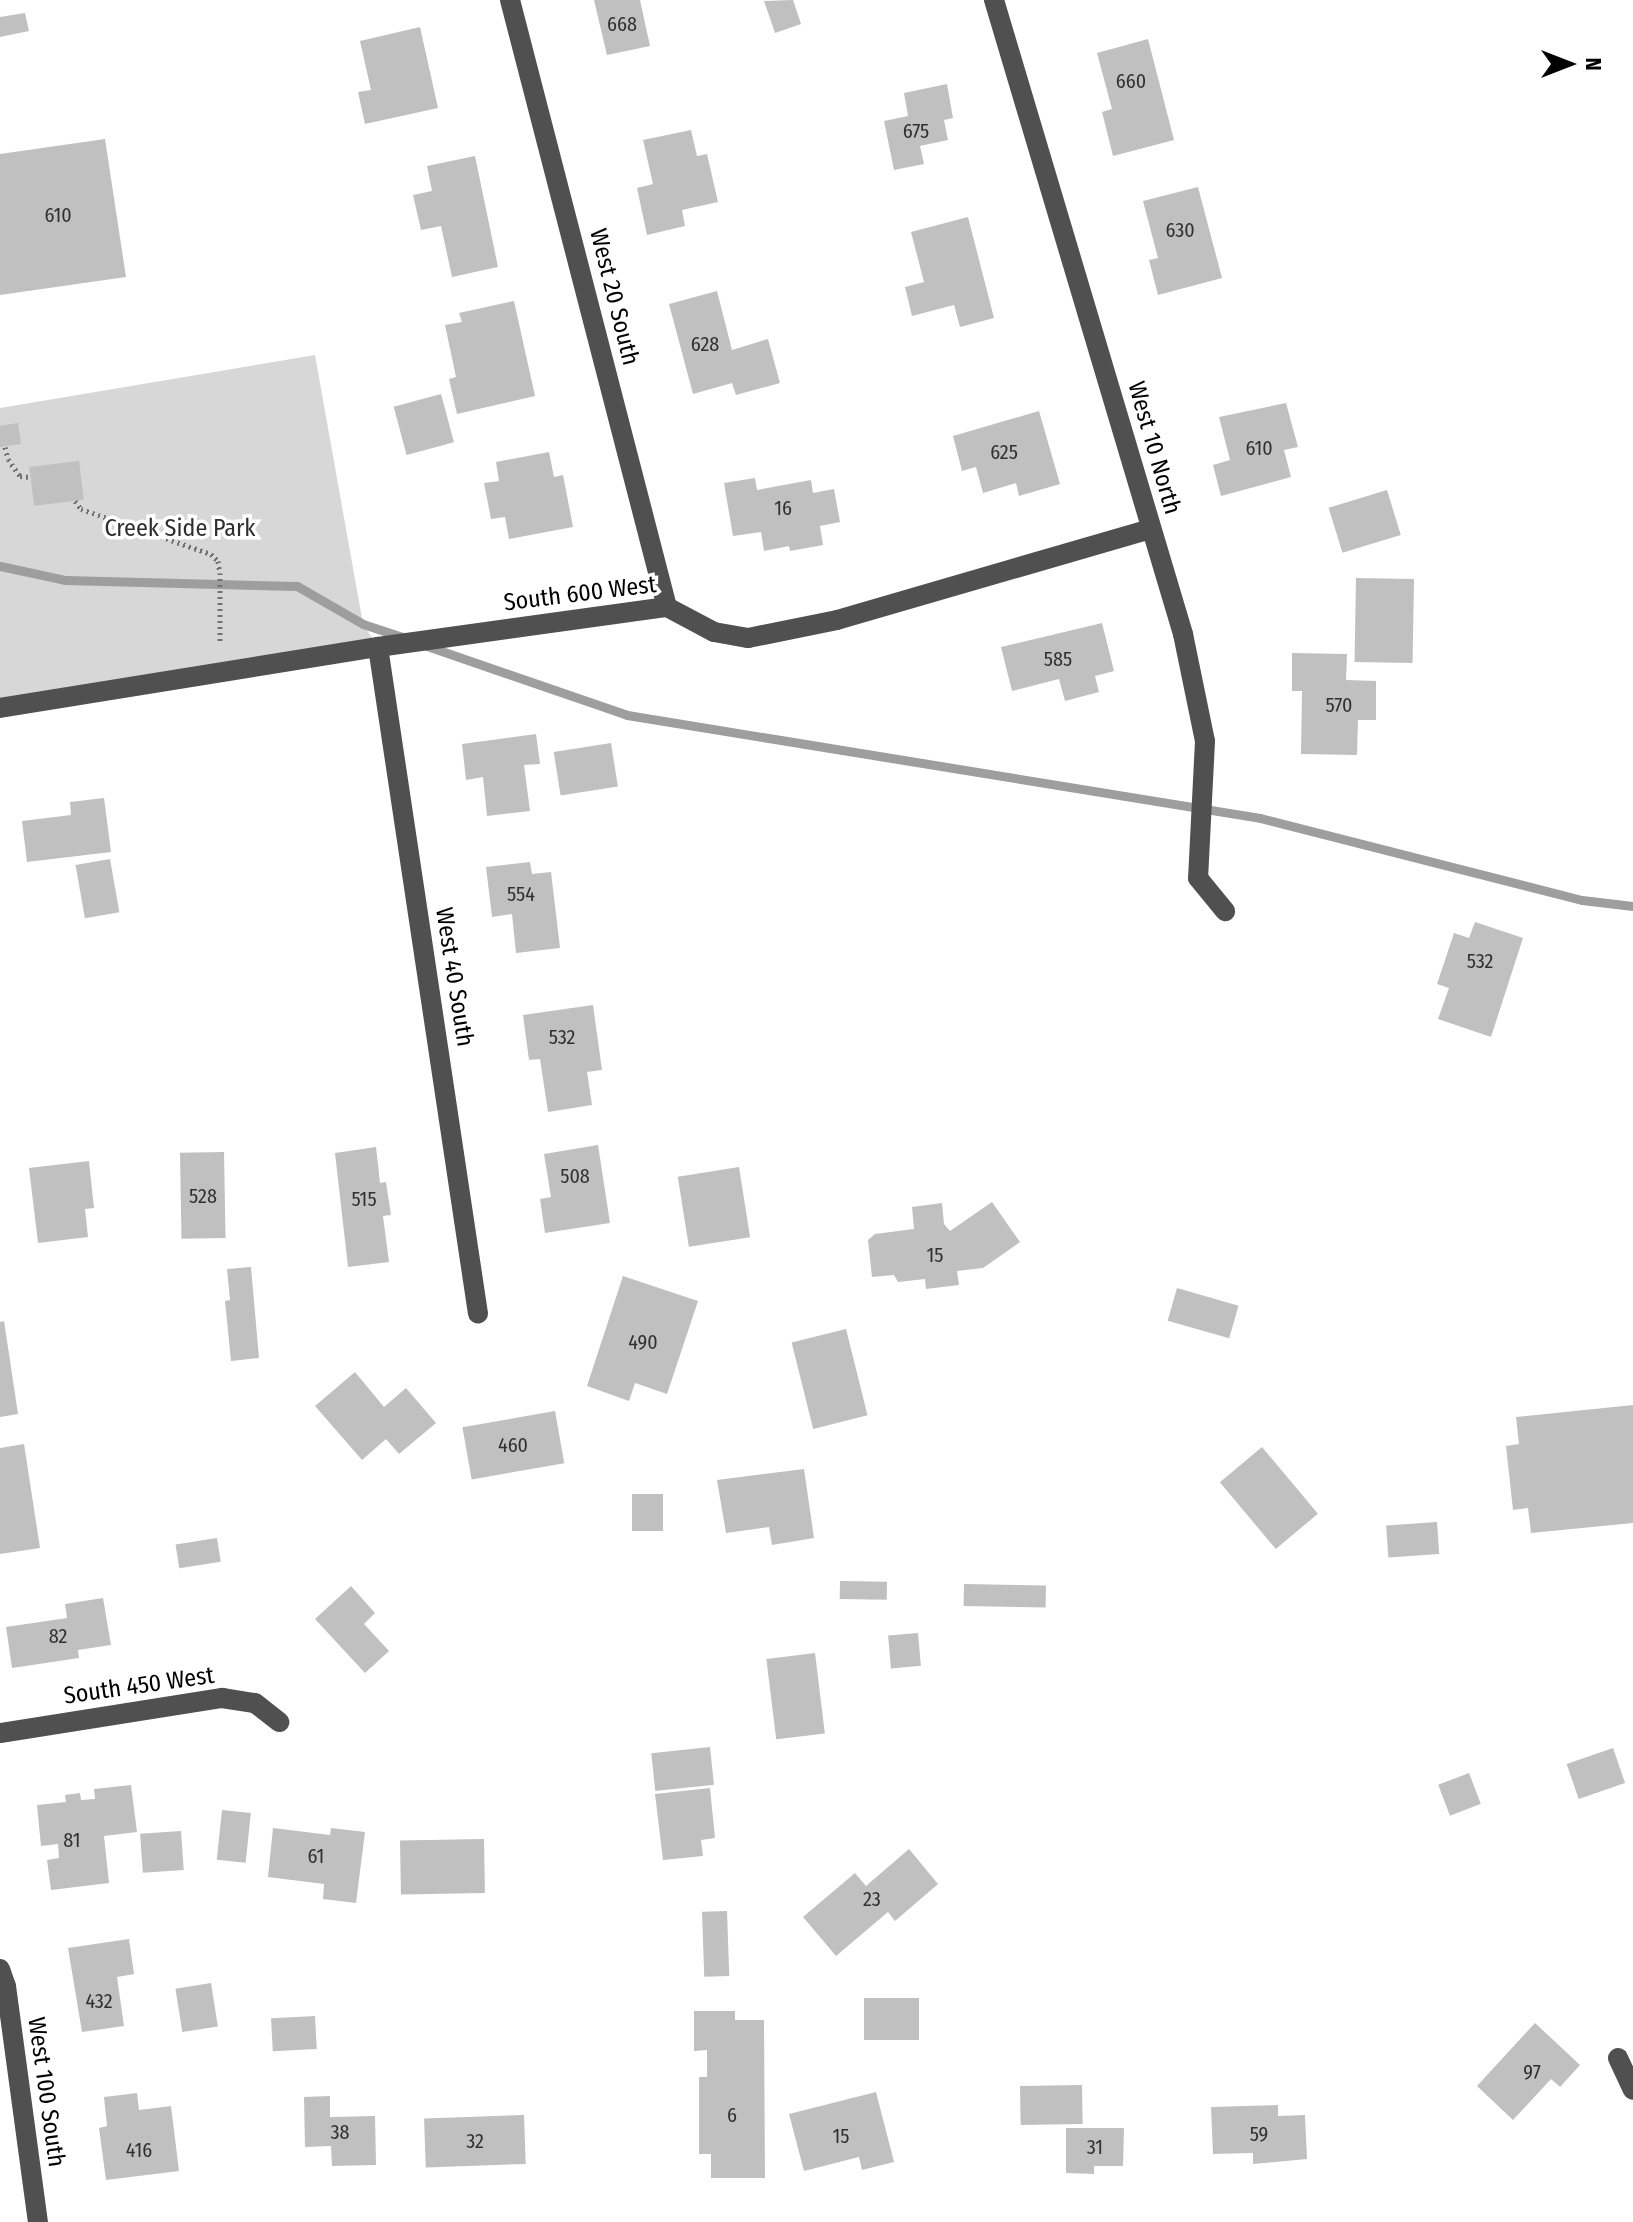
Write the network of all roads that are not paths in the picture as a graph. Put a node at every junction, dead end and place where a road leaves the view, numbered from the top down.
1 (510, 0) edge
2 (994, 0) edge
3 (1150, 529) junction
4 (667, 607) junction
5 (378, 647) junction
6 (0, 708) edge
7 (1225, 911) dead end
8 (478, 1314) dead end
9 (279, 1722) dead end
10 (0, 1733) edge
11 (0, 1969) edge
12 (1618, 2058) dead end
13 (1633, 2090) edge
14 (38, 2222) edge

1 - 4 street, West 20 South
2 - 3 street, West 10 North
3 - 4 street, South 600 West
3 - 7 street, West 10 North
4 - 5 street, South 600 West
5 - 6 street, South 600 West
5 - 8 street, West 40 South
9 - 10 street, South 450 West
11 - 14 street, West 100 South
12 - 13 street

